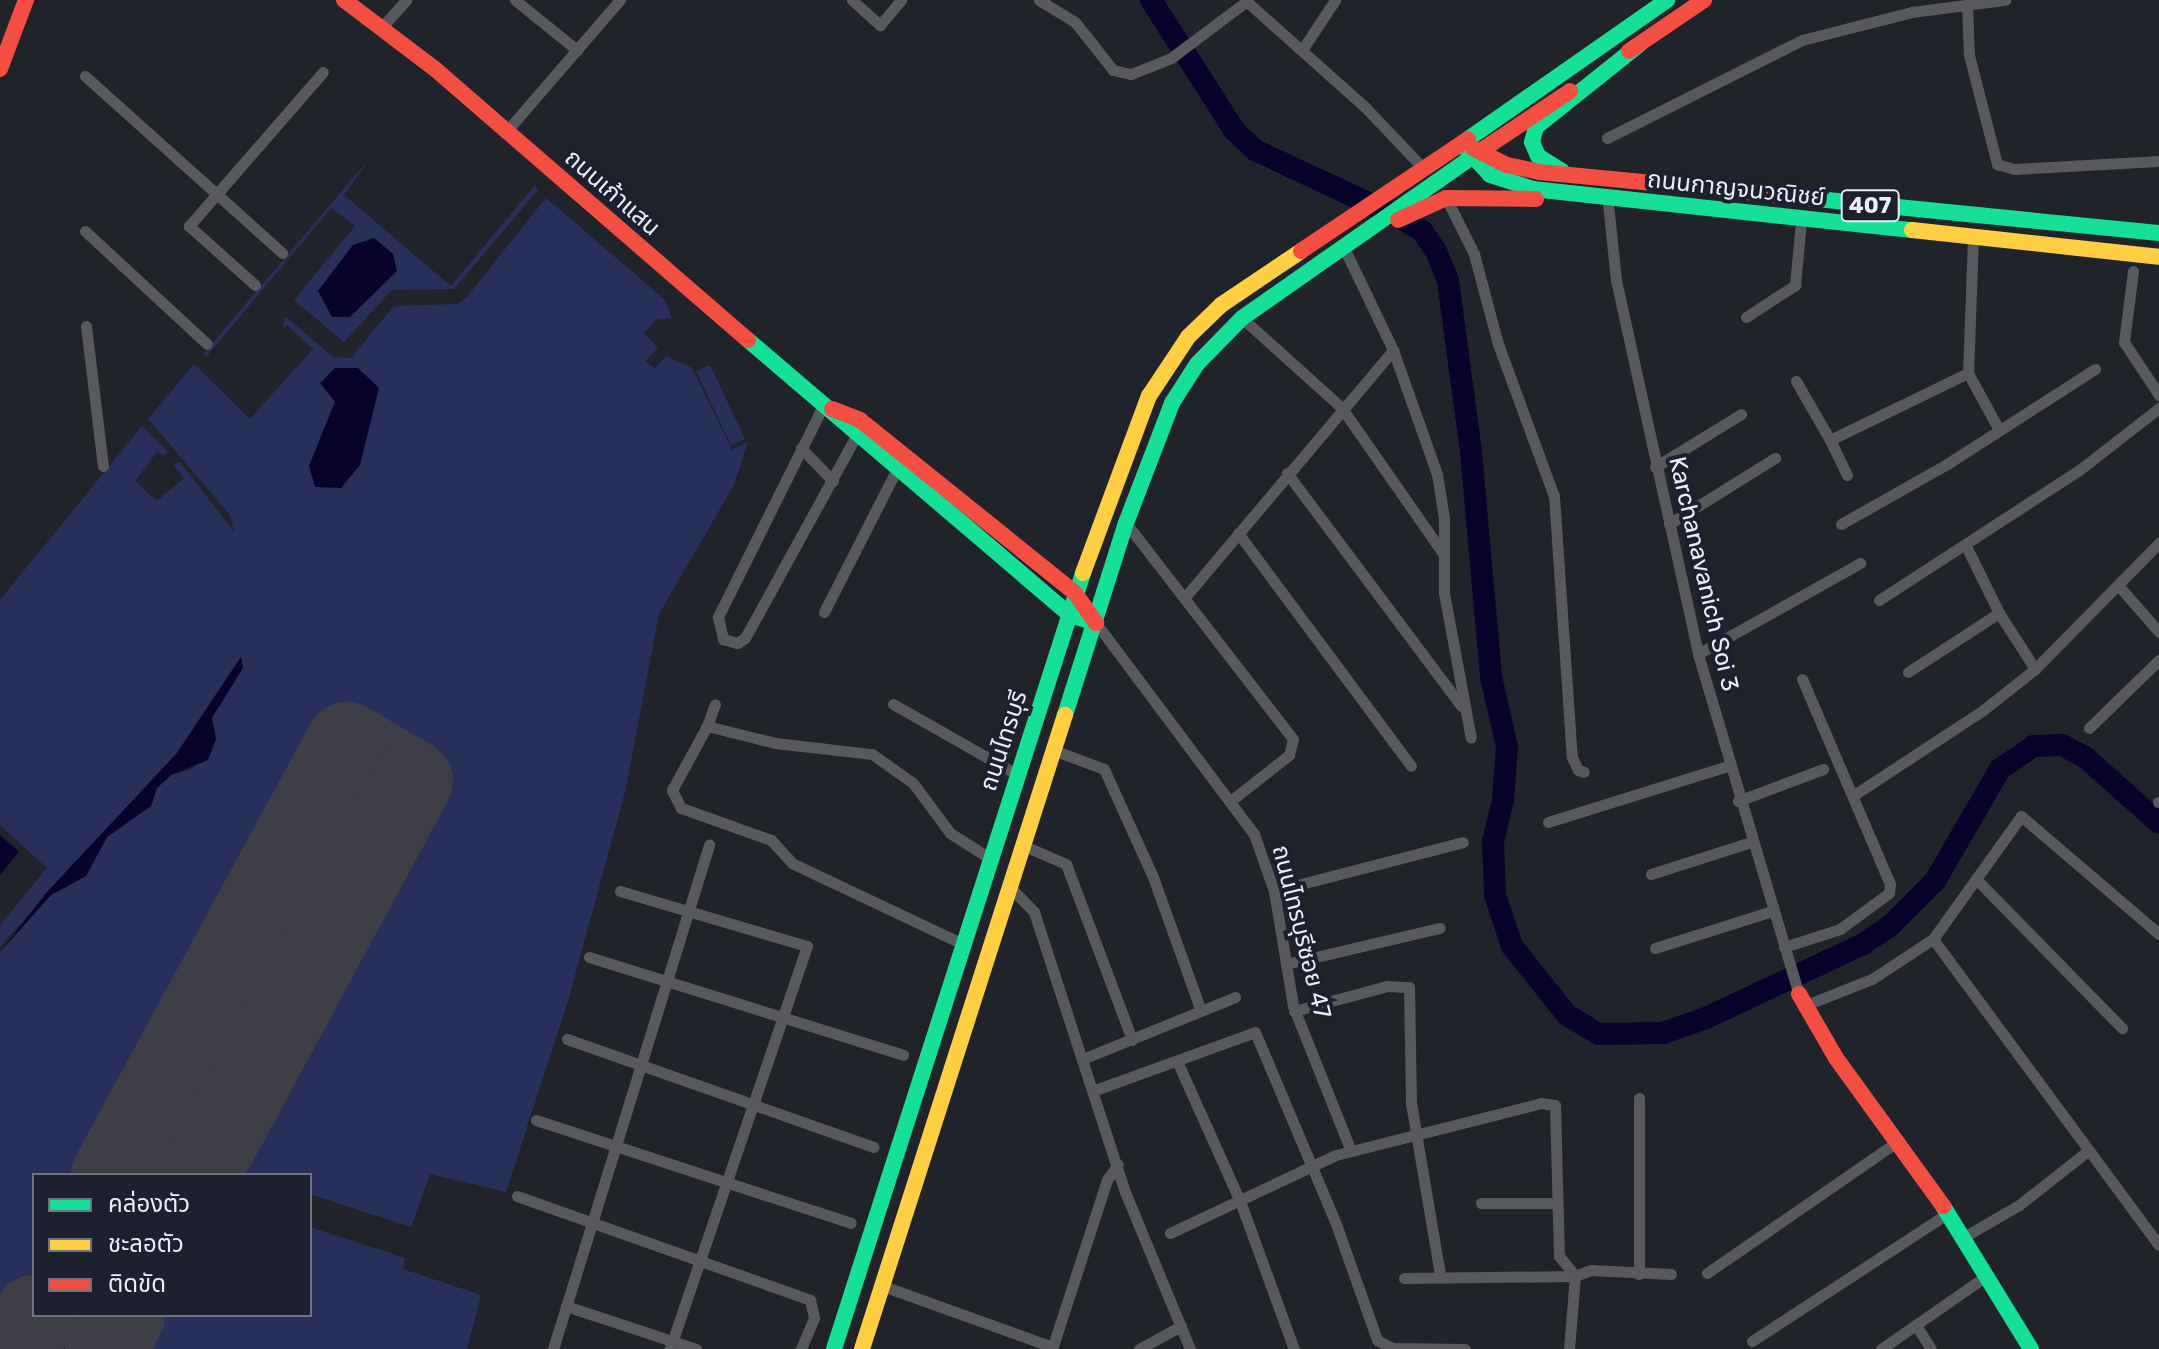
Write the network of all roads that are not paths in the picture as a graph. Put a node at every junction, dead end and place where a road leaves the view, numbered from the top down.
1 (24, 0) edge
2 (344, 0) edge
3 (354, 0) edge
4 (406, 0) edge
5 (515, 0) edge
6 (620, 0) edge
7 (852, 0) edge
8 (901, 0) edge
9 (1039, 0) edge
10 (1335, 0) edge
11 (1667, 0) edge
12 (1704, 0) edge
13 (2005, 0) edge
14 (1246, 1) edge
15 (1648, 5) edge
16 (1967, 5) junction
17 (374, 23) junction
18 (1640, 44) junction
19 (577, 50) junction
20 (1302, 50) junction
21 (0, 68) edge
22 (323, 72) dead end
23 (85, 76) dead end
24 (505, 133) junction
25 (1607, 138) dead end
26 (1471, 149) junction
27 (2159, 161) edge
28 (1418, 172) junction
29 (1581, 176) junction
30 (216, 192) junction
31 (1446, 198) junction
32 (1418, 202) junction
33 (1608, 204) junction
34 (1658, 205) junction
35 (1801, 221) junction
36 (85, 231) dead end
37 (2159, 233) edge
38 (1973, 238) junction
39 (1346, 246) junction
40 (282, 253) dead end
41 (2159, 257) edge
42 (2133, 271) dead end
43 (255, 285) dead end
44 (1746, 317) dead end
45 (1242, 318) junction
46 (86, 326) dead end
47 (207, 344) dead end
48 (1393, 350) junction
49 (2095, 369) dead end
50 (1968, 373) junction
51 (1796, 381) dead end
52 (2159, 395) edge
53 (823, 406) junction
54 (1341, 407) junction
55 (2159, 408) edge
56 (1741, 414) dead end
57 (1998, 428) junction
58 (856, 436) junction
59 (1830, 440) junction
60 (801, 448) junction
61 (1775, 458) dead end
62 (103, 466) dead end
63 (1655, 467) junction
64 (897, 469) junction
65 (1287, 473) junction
66 (1847, 475) dead end
67 (833, 481) junction
68 (1126, 523) junction
69 (1669, 524) junction
70 (1841, 524) dead end
71 (1238, 533) junction
72 (2159, 543) edge
73 (1966, 546) junction
74 (1444, 554) junction
75 (1860, 563) dead end
76 (2118, 585) junction
77 (1075, 593) junction
78 (1186, 596) junction
79 (1879, 600) dead end
80 (824, 612) dead end
81 (1999, 613) junction
82 (1070, 615) junction
83 (1096, 623) junction
84 (2159, 632) edge
85 (1698, 654) junction
86 (2159, 660) edge
87 (2035, 669) junction
88 (1908, 672) dead end
89 (1802, 679) dead end
90 (715, 704) dead end
91 (893, 704) dead end
92 (1464, 709) junction
93 (707, 726) junction
94 (2089, 728) dead end
95 (1471, 738) dead end
96 (1053, 750) junction
97 (1411, 766) dead end
98 (1728, 766) junction
99 (1823, 769) dead end
100 (1584, 772) dead end
101 (1018, 775) junction
102 (1854, 795) junction
103 (1233, 799) junction
104 (1738, 801) junction
105 (1548, 822) dead end
106 (1463, 842) dead end
107 (1751, 842) junction
108 (709, 845) dead end
109 (1022, 845) junction
110 (991, 859) junction
111 (1651, 874) dead end
112 (1978, 881) junction
113 (1010, 887) junction
114 (620, 891) dead end
115 (1274, 891) junction
116 (691, 910) junction
117 (1772, 911) junction
118 (1440, 928) dead end
119 (2159, 934) edge
120 (1933, 939) junction
121 (963, 944) junction
122 (1784, 947) junction
123 (1655, 948) dead end
124 (589, 957) dead end
125 (1286, 964) junction
126 (668, 983) junction
127 (1235, 997) dead end
128 (1802, 1000) junction
129 (1201, 1011) junction
130 (1294, 1011) junction
131 (782, 1019) junction
132 (2122, 1028) dead end
133 (567, 1039) dead end
134 (1132, 1040) junction
135 (903, 1055) dead end
136 (1085, 1058) junction
137 (1177, 1061) junction
138 (643, 1066) junction
139 (1095, 1090) junction
140 (1639, 1098) dead end
141 (751, 1106) junction
142 (536, 1120) dead end
143 (1415, 1134) junction
144 (1897, 1142) junction
145 (619, 1145) junction
146 (874, 1147) dead end
147 (2089, 1150) junction
148 (1351, 1151) junction
149 (1118, 1164) junction
150 (1312, 1165) junction
151 (726, 1182) junction
152 (517, 1196) dead end
153 (1240, 1201) junction
154 (1481, 1203) dead end
155 (1557, 1203) junction
156 (1948, 1213) junction
157 (851, 1223) dead end
158 (593, 1224) junction
159 (1170, 1233) dead end
160 (1962, 1238) junction
161 (2157, 1238) edge
162 (697, 1262) junction
163 (1707, 1273) dead end
164 (1639, 1274) junction
165 (1671, 1274) dead end
166 (1440, 1275) junction
167 (1575, 1276) junction
168 (1986, 1276) junction
169 (1404, 1278) dead end
170 (883, 1286) junction
171 (566, 1306) junction
172 (1916, 1325) junction
173 (1181, 1326) junction
174 (1752, 1341) dead end
175 (671, 1346) edge
176 (1052, 1348) edge
177 (553, 1349) edge
178 (696, 1349) edge
179 (801, 1349) edge
180 (834, 1349) edge
181 (862, 1349) edge
182 (1139, 1349) edge
183 (1190, 1349) edge
184 (1294, 1349) edge
185 (1465, 1349) edge
186 (1569, 1349) edge
187 (1881, 1349) edge
188 (1931, 1349) edge
189 (2031, 1349) edge

1 - 21 main road
2 - 17 main road, ถนนเก้าแสน
3 - 17 main road, ถนนเก้าแสน
4 - 17 street
5 - 19 street
6 - 19 street
7 - 8 street
9 - 14 street
10 - 20 street
11 - 15 main road
12 - 18 main road
13 - 16 street
14 - 20 street
15 - 26 main road
16 - 25 street
16 - 27 street
17 - 24 main road, ถนนเก้าแสน
18 - 26 main road
18 - 29 main road
19 - 24 street
20 - 28 street
22 - 30 street
23 - 30 street
24 - 53 main road, ถนนเก้าแสน
26 - 28 main road, ถนนไทรบุรี
26 - 29 main road, ถนนกาญจนวณิชย์ / 407
26 - 32 main road
26 - 34 main road, ถนนกาญจนวณิชย์ / 407
28 - 77 main road, ถนนไทรบุรี
29 - 37 main road, ถนนกาญจนวณิชย์ / 407
30 - 40 street
30 - 43 street
31 - 32 main road
31 - 33 main road
31 - 100 street
32 - 39 main road, ถนนไทรบุรี
33 - 34 main road
33 - 63 street, Karchanavanich Soi 3
34 - 35 main road, ถนนกาญจนวณิชย์ / 407
35 - 38 main road, ถนนกาญจนวณิชย์ / 407
35 - 44 street
36 - 47 street
38 - 41 main road, ถนนกาญจนวณิชย์ / 407
38 - 50 street
39 - 45 main road, ถนนไทรบุรี
39 - 48 street
42 - 52 street
45 - 54 street
45 - 68 main road, ถนนไทรบุรี
46 - 62 street
48 - 54 street
48 - 74 street
49 - 57 street
50 - 57 street
50 - 59 street
51 - 59 street
53 - 58 main road, ถนนเก้าแสน
53 - 60 street
53 - 77 main road, ถนนเก้าแสน
54 - 65 street
54 - 74 street
55 - 73 street
56 - 63 street
57 - 70 street
58 - 64 main road, ถนนเก้าแสน
58 - 67 street
59 - 66 street
60 - 67 street
60 - 67 street
61 - 69 street
63 - 69 street, Karchanavanich Soi 3
64 - 80 street
64 - 82 main road, ถนนเก้าแสน
65 - 71 street
65 - 92 street
68 - 78 street
68 - 83 main road, ถนนไทรบุรี
69 - 85 street, Karchanavanich Soi 3
71 - 78 street
71 - 97 street
72 - 76 street
73 - 79 street
73 - 81 street
74 - 92 street
75 - 85 street
76 - 84 street
76 - 87 street
77 - 82 main road, ถนนไทรบุรี
77 - 83 main road, ถนนเก้าแสน
78 - 103 street
81 - 87 street
81 - 88 street
82 - 83 main road
82 - 101 main road, ถนนไทรบุรี
83 - 96 main road, ถนนไทรบุรี
83 - 103 street, ถนนไทรบุรีซอย 47
85 - 98 street, Karchanavanich Soi 3
86 - 94 street
87 - 102 street
89 - 102 street
90 - 93 street
91 - 101 street
92 - 95 street
93 - 110 street
93 - 121 street
96 - 109 main road, ถนนไทรบุรี
96 - 129 street
98 - 104 street, Karchanavanich Soi 3
98 - 105 street
99 - 104 street
101 - 110 main road, ถนนไทรบุรี
102 - 122 street
103 - 115 street, ถนนไทรบุรีซอย 47
104 - 107 street, Karchanavanich Soi 3
106 - 115 street
107 - 111 street
107 - 117 street, Karchanavanich Soi 3
108 - 116 street
109 - 113 main road, ถนนไทรบุรี
109 - 134 street
110 - 121 main road, ถนนไทรบุรี
112 - 119 street
112 - 120 street
112 - 132 street
113 - 136 street
113 - 170 main road, ถนนไทรบุรี
114 - 116 street
115 - 125 street, ถนนไทรบุรีซอย 47
116 - 126 street
116 - 131 street
117 - 122 street, Karchanavanich Soi 3
117 - 123 street
118 - 125 street
120 - 128 street
120 - 147 street
121 - 180 main road, ถนนไทรบุรี
122 - 128 street, Karchanavanich Soi 3
124 - 126 street
125 - 130 street, ถนนไทรบุรีซอย 47
126 - 131 street
126 - 138 street
127 - 129 street
128 - 144 main road
129 - 134 street
130 - 143 street
130 - 148 street, ถนนไทรบุรีซอย 47
131 - 135 street
131 - 141 street
133 - 138 street
134 - 136 street
136 - 139 street
137 - 139 street
137 - 150 street
137 - 153 street
138 - 141 street
138 - 145 street
139 - 149 street
140 - 164 street
141 - 146 street
141 - 151 street
142 - 145 street
143 - 148 street
143 - 155 street
143 - 166 street
144 - 156 main road
144 - 163 street
145 - 151 street
145 - 158 street
147 - 160 street
147 - 161 street
148 - 150 street
149 - 173 street
149 - 176 street
150 - 153 street
150 - 185 street
151 - 157 street
151 - 162 street
152 - 158 street
153 - 159 street
153 - 184 street
154 - 155 street
155 - 167 street
156 - 160 main road
156 - 174 street
158 - 162 street
158 - 171 street
160 - 168 main road
162 - 175 street
162 - 179 street
164 - 165 street
164 - 167 street
166 - 167 street
166 - 169 street
167 - 186 street
168 - 172 street
168 - 189 main road
170 - 176 street
170 - 181 main road, ถนนไทรบุรี
171 - 175 street
171 - 177 street
172 - 187 street
172 - 188 street
173 - 182 street
173 - 183 street
175 - 178 street

